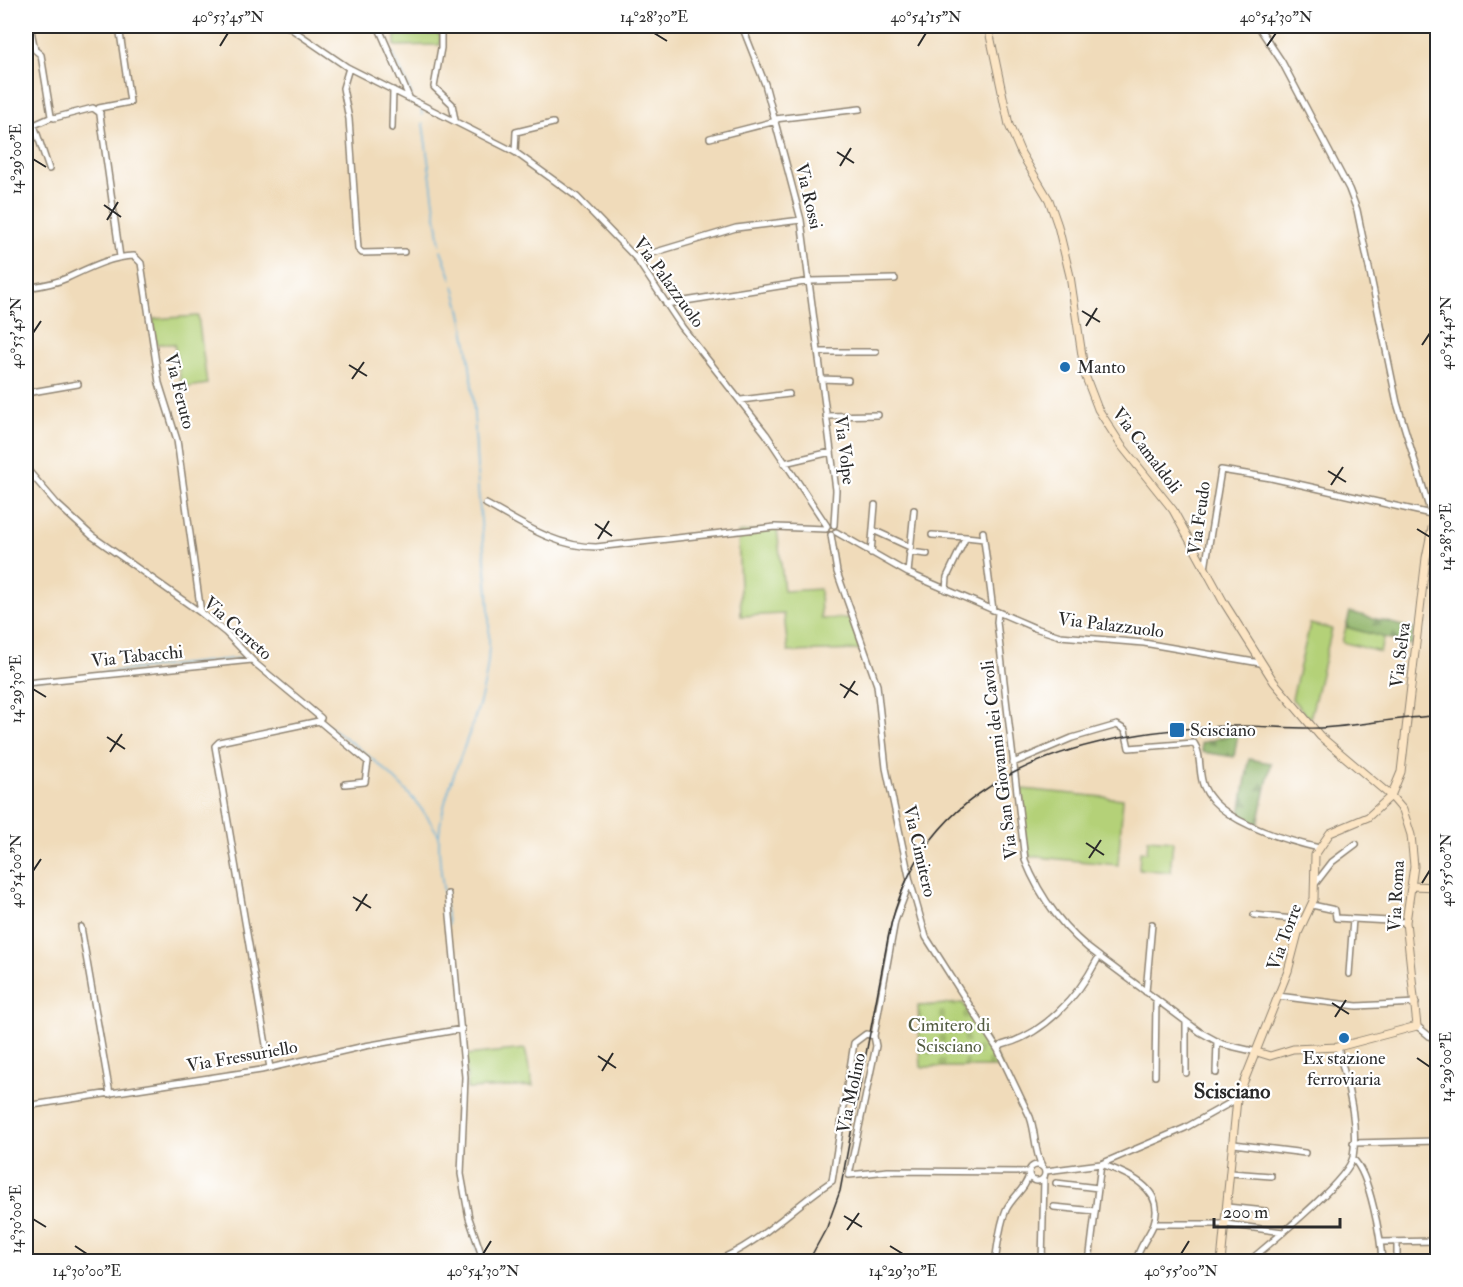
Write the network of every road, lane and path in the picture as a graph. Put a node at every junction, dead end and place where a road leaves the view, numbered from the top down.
1 (30, 26) edge
2 (119, 26) edge
3 (287, 26) edge
4 (378, 26) edge
5 (441, 26) edge
6 (841, 26) edge
7 (988, 26) edge
8 (1258, 26) edge
9 (742, 27) edge
10 (349, 68) junction
11 (393, 90) junction
12 (409, 96) junction
13 (860, 109) dead end
14 (100, 113) junction
15 (52, 117) junction
16 (455, 120) junction
17 (775, 120) junction
18 (553, 123) dead end
19 (392, 128) dead end
20 (710, 138) dead end
21 (515, 152) junction
22 (49, 169) dead end
23 (801, 219) junction
24 (404, 252) dead end
25 (120, 257) junction
26 (636, 258) junction
27 (895, 279) dead end
28 (811, 281) junction
29 (26, 288) edge
30 (666, 304) junction
31 (818, 352) junction
32 (876, 352) dead end
33 (821, 379) junction
34 (848, 380) dead end
35 (78, 384) dead end
36 (26, 393) edge
37 (789, 394) dead end
38 (741, 400) junction
39 (879, 415) dead end
40 (826, 416) junction
41 (831, 452) junction
42 (784, 463) junction
43 (26, 468) edge
44 (486, 504) dead end
45 (875, 505) dead end
46 (914, 510) dead end
47 (1435, 516) edge
48 (829, 526) junction
49 (873, 530) junction
50 (834, 533) junction
51 (932, 535) dead end
52 (966, 537) junction
53 (910, 550) junction
54 (871, 553) junction
55 (927, 554) dead end
56 (1205, 569) junction
57 (908, 573) junction
58 (946, 590) junction
59 (995, 612) junction
60 (201, 613) junction
61 (252, 660) junction
62 (1260, 663) junction
63 (26, 683) edge
64 (318, 721) junction
65 (1013, 763) junction
66 (345, 784) dead end
67 (1391, 796) junction
68 (1356, 844) dead end
69 (1319, 848) junction
70 (910, 881) junction
71 (1315, 884) junction
72 (1412, 886) junction
73 (1437, 887) edge
74 (448, 894) dead end
75 (1312, 904) junction
76 (1254, 915) dead end
77 (1353, 919) junction
78 (1303, 920) junction
79 (1407, 922) junction
80 (1152, 924) dead end
81 (81, 927) dead end
82 (1098, 960) junction
83 (1349, 974) dead end
84 (1146, 992) junction
85 (1278, 996) junction
86 (1156, 999) junction
87 (1416, 1003) junction
88 (1186, 1023) junction
89 (1418, 1026) junction
90 (462, 1029) junction
91 (874, 1036) junction
92 (990, 1039) junction
93 (1217, 1041) junction
94 (1437, 1043) edge
95 (1008, 1044) junction
96 (1338, 1047) junction
97 (1257, 1052) junction
98 (999, 1053) junction
99 (270, 1068) junction
100 (1186, 1073) dead end
101 (1216, 1073) dead end
102 (1155, 1076) dead end
103 (110, 1094) junction
104 (1237, 1098) junction
105 (26, 1106) edge
106 (1437, 1141) edge
107 (1353, 1143) junction
108 (1234, 1144) junction
109 (1037, 1151) junction
110 (1305, 1153) dead end
111 (1353, 1159) junction
112 (1101, 1164) junction
113 (1044, 1169) junction
114 (1030, 1171) junction
115 (1230, 1173) junction
116 (1271, 1176) dead end
117 (1044, 1178) junction
118 (1034, 1180) junction
119 (1056, 1183) dead end
120 (1098, 1188) junction
121 (1043, 1190) junction
122 (1018, 1192) junction
123 (1054, 1207) dead end
124 (1227, 1207) junction
125 (1095, 1211) junction
126 (1265, 1211) dead end
127 (1154, 1224) junction
128 (1226, 1224) junction
129 (1282, 1232) junction
130 (1437, 1241) edge
131 (1381, 1242) junction
132 (1397, 1242) junction
133 (728, 1259) edge
134 (484, 1262) edge
135 (713, 1262) edge
136 (995, 1262) edge
137 (1042, 1262) edge
138 (1089, 1262) edge
139 (1136, 1262) edge
140 (1221, 1262) edge
141 (1248, 1262) edge
142 (1382, 1262) edge
143 (1397, 1262) edge

1 - 15 street
2 - 14 street
3 - 10 street, Via Palazzuolo
4 - 12 street
5 - 16 street
6 - 9 street
7 - 56 street, Via Camaldoli
8 - 47 street
9 - 17 street, Via Rossi
10 - 11 street, Via Palazzuolo
10 - 24 street
11 - 12 street, Via Palazzuolo
11 - 19 street
12 - 16 street, Via Palazzuolo
13 - 17 street
14 - 15 street
14 - 25 street
15 - 22 street
16 - 21 street, Via Palazzuolo
17 - 20 street
17 - 23 street, Via Rossi
18 - 21 street
21 - 26 street, Via Palazzuolo
23 - 26 street
23 - 28 street, Via Rossi
25 - 29 street
25 - 60 street, Via Feruto
26 - 30 street, Via Palazzuolo
27 - 28 street
28 - 30 street
28 - 31 street, Via Rossi
30 - 38 street, Via Palazzuolo
31 - 32 street
31 - 33 street, Via Rossi
33 - 34 street
33 - 40 street, Via Volpe
35 - 36 street
37 - 38 street
38 - 42 street, Via Palazzuolo
39 - 40 street
40 - 41 street, Via Volpe
41 - 42 street
41 - 48 street, Via Volpe
42 - 48 street, Via Palazzuolo
43 - 60 street, Via Cerreto
44 - 48 street
45 - 49 street
46 - 53 street
47 - 56 street, Via Feudo
47 - 67 street, Via Selva
48 - 50 street
48 - 50 street, Via Cimitero
49 - 53 street
49 - 54 street
50 - 54 street, Via Palazzuolo
50 - 70 street, Via Cimitero
51 - 52 street
52 - 58 street
52 - 59 street, Via San Giovanni dei Cavoli
53 - 55 street
53 - 57 street
54 - 57 street, Via Palazzuolo
56 - 62 street, Via Camaldoli
57 - 58 street, Via Palazzuolo
58 - 59 street, Via Palazzuolo
59 - 62 street, Via Palazzuolo
59 - 65 street, Via San Giovanni dei Cavoli
60 - 61 street, Via Cerreto
61 - 63 street, Via Tabacchi
61 - 64 street, Via Cerreto
62 - 67 street, Via Camaldoli
64 - 66 street, Via Cerreto
64 - 99 street
65 - 69 street
65 - 82 street, Via San Giovanni dei Cavoli
67 - 69 street
67 - 72 street, Via Roma
68 - 71 street
69 - 71 street, Via Torre
70 - 91 street
70 - 92 street, Via Cimitero
71 - 75 street, Via Torre
72 - 73 street
72 - 79 street, Via Roma
74 - 90 street
75 - 77 street
75 - 78 street, Via Torre
76 - 78 street
77 - 79 street
77 - 83 street
78 - 85 street, Via Torre
79 - 87 street, Via Roma
80 - 84 street
81 - 103 street
82 - 84 street, Via San Giovanni dei Cavoli
82 - 95 street
84 - 86 street, Via San Giovanni dei Cavoli
85 - 87 street
85 - 97 street, Via Torre
86 - 88 street, Via San Giovanni dei Cavoli
86 - 102 street
87 - 89 street, Via Roma
88 - 93 street, Via San Giovanni dei Cavoli
88 - 100 street
89 - 94 street
89 - 96 street
90 - 99 street, Via Fressuriello
90 - 134 street
91 - 114 street, Via Molino
91 - 133 street, Via Molino
92 - 95 street
92 - 98 street, Via Cimitero
93 - 97 street, Via San Giovanni dei Cavoli
93 - 101 street
95 - 98 street
96 - 97 street
96 - 107 street
97 - 104 street, Via Torre
98 - 109 street, Via Cimitero
99 - 103 street, Via Fressuriello
103 - 105 street, Via Fressuriello
104 - 108 street, Via Torre
104 - 112 street
106 - 107 street
107 - 111 street
108 - 110 street
108 - 115 street, Via Torre
109 - 113 street, Via Cimitero
109 - 114 street
111 - 129 street
111 - 131 street
112 - 113 street
112 - 120 street
112 - 127 street
113 - 114 street
113 - 117 street
114 - 118 street
114 - 122 street
115 - 116 street
115 - 124 street, Via Torre
117 - 118 street
117 - 121 street
118 - 121 street
118 - 122 street
119 - 120 street
120 - 125 street
121 - 137 street
122 - 136 street
123 - 125 street
124 - 126 street
124 - 128 street, Via Torre
125 - 138 street
127 - 128 street
127 - 139 street
128 - 129 street
128 - 140 street, Via Torre
129 - 141 street
130 - 132 street
131 - 132 street
131 - 142 street
132 - 143 street
133 - 135 street, Via Molino

